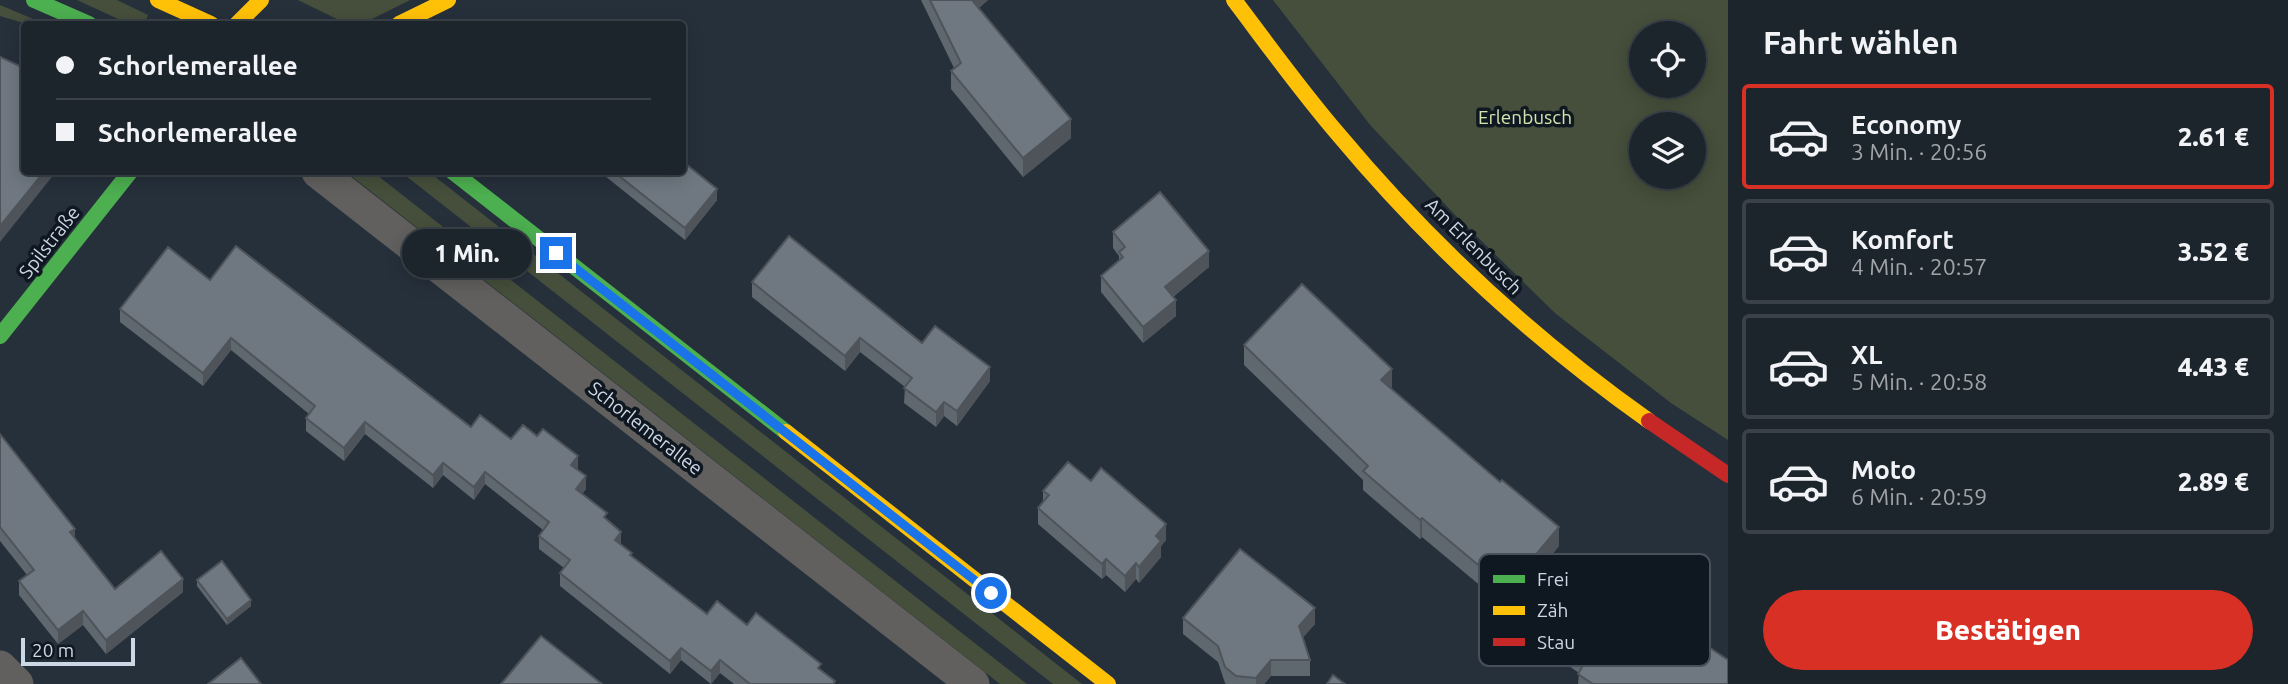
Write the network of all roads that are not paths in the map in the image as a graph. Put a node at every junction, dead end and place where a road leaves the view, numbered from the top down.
1 (34, 0) edge
2 (158, 0) edge
3 (261, 0) edge
4 (448, 0) edge
5 (1234, 0) edge
6 (82, 21) edge
7 (204, 21) edge
8 (240, 21) edge
9 (405, 21) edge
10 (128, 175) edge
11 (322, 175) edge
12 (457, 175) edge
13 (0, 337) edge
14 (1728, 475) edge
15 (0, 667) edge
16 (18, 684) edge
17 (973, 684) edge
18 (1108, 684) edge

1 - 6 street
2 - 7 street
3 - 8 street
4 - 9 street
5 - 14 street, Am Erlenbusch
10 - 13 street, Spilstraße
11 - 17 street, Schorlemerallee
12 - 18 street
15 - 16 street

